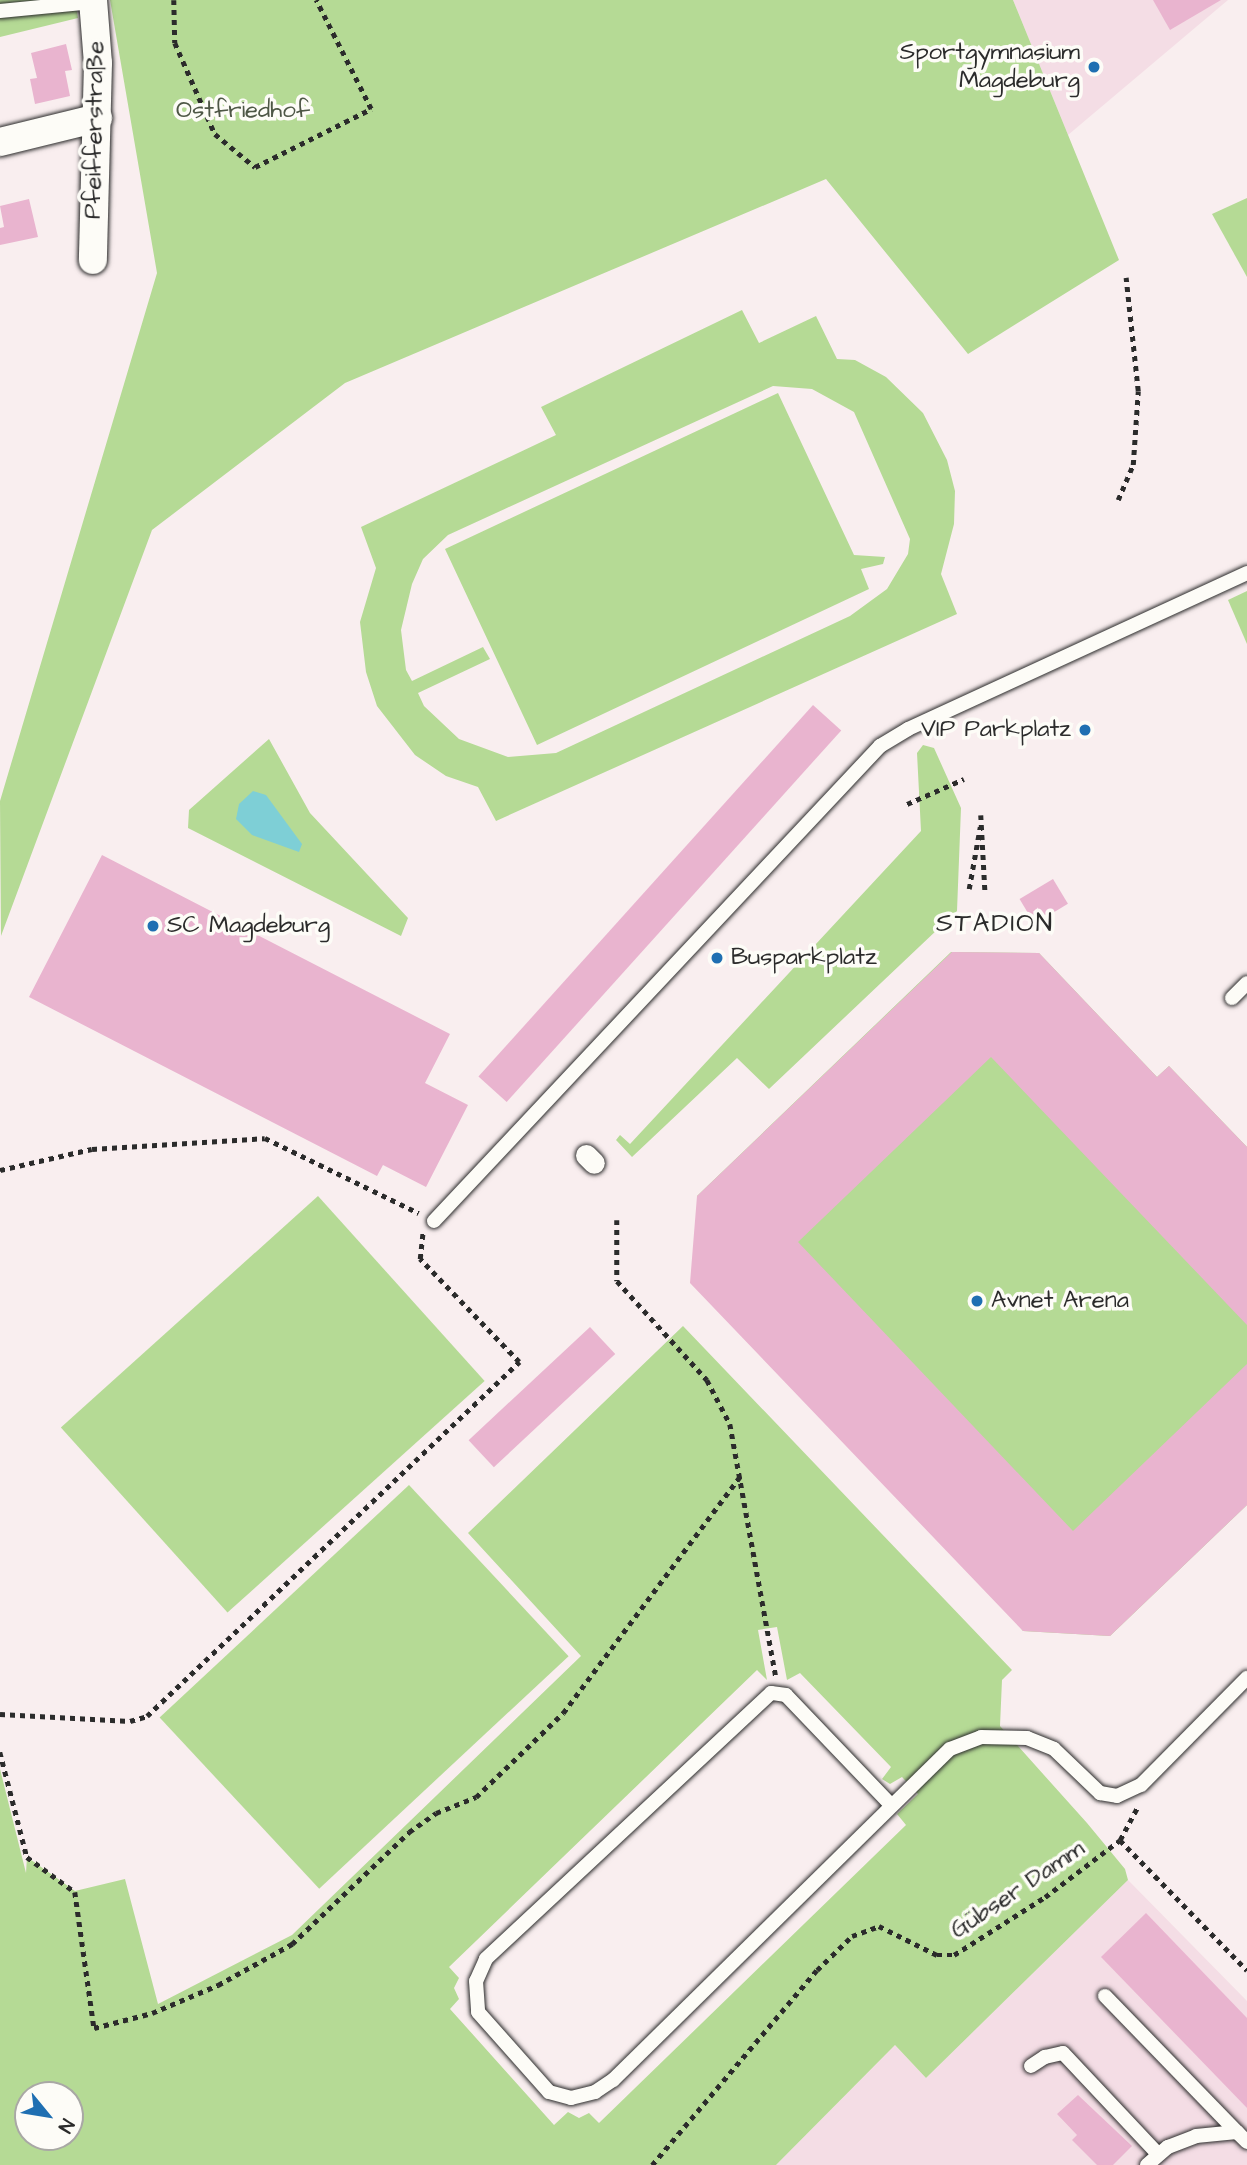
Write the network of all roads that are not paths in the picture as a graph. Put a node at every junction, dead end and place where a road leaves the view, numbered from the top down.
1 (93, 1) edge
2 (0, 11) edge
3 (98, 118) junction
4 (0, 142) edge
5 (93, 260) dead end
6 (1247, 573) edge
7 (1247, 984) edge
8 (1232, 998) dead end
9 (434, 1221) road end
10 (1247, 1678) edge
11 (891, 1805) junction
12 (1105, 1996) dead end
13 (1031, 2066) dead end
14 (1242, 2137) edge
15 (1158, 2154) junction
16 (1147, 2165) edge

1 - 2 lane
1 - 3 street, Pfeifferstraße
3 - 4 street
3 - 5 street, Pfeifferstraße
6 - 9 lane
7 - 8 lane
10 - 11 lane
11 - 11 lane
12 - 14 lane
13 - 15 lane
14 - 15 lane
15 - 16 lane

